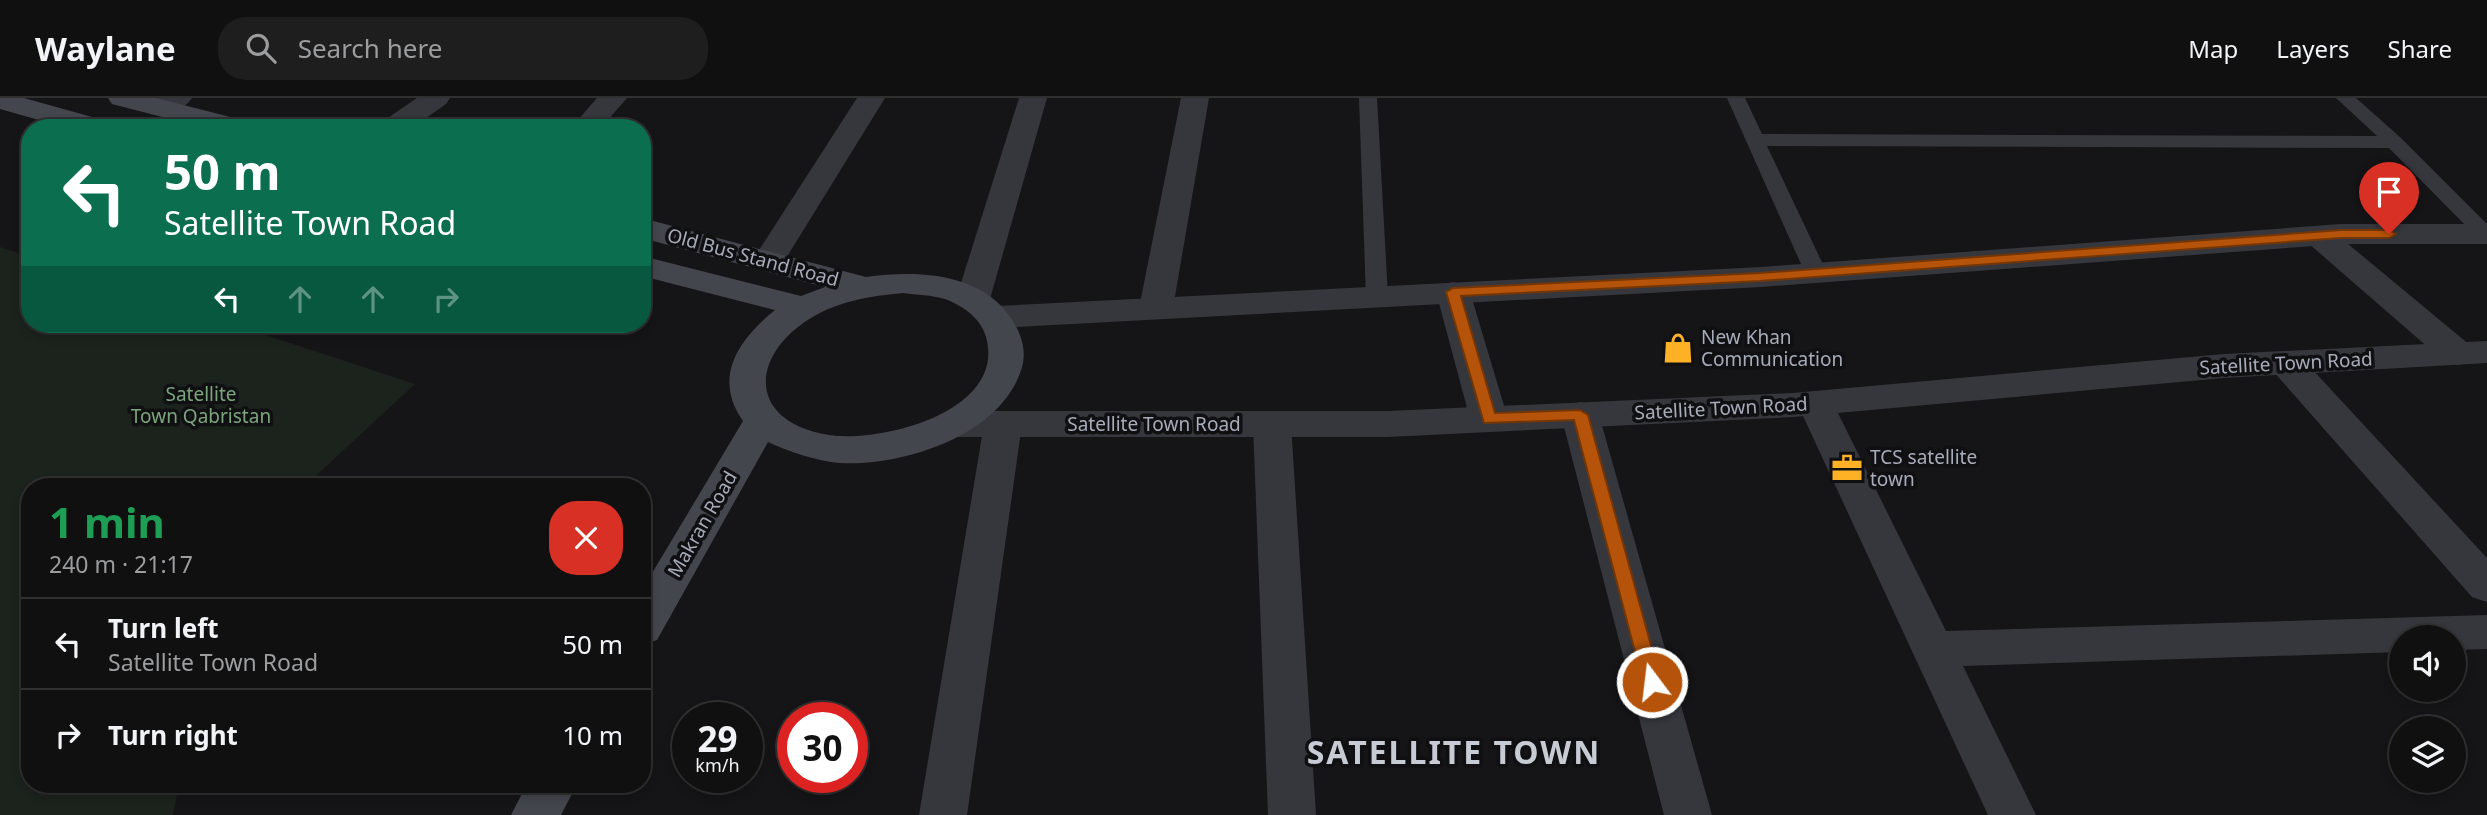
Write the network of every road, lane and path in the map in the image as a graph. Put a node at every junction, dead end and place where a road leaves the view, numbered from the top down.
1 (122, 98) edge
2 (436, 98) edge
3 (613, 98) edge
4 (871, 98) edge
5 (1033, 98) edge
6 (1195, 98) edge
7 (1368, 98) edge
8 (1736, 98) edge
9 (2345, 98) edge
10 (0, 100) edge
11 (169, 103) edge
12 (68, 119) edge
13 (214, 119) edge
14 (405, 119) edge
15 (593, 119) edge
16 (1756, 140) junction
17 (2394, 142) junction
18 (651, 230) edge
19 (2486, 234) edge
20 (2319, 236) junction
21 (768, 261) junction
22 (651, 268) edge
23 (1816, 273) junction
24 (863, 287) junction
25 (1453, 292) junction
26 (1377, 297) junction
27 (804, 307) junction
28 (985, 308) junction
29 (1156, 308) junction
30 (2473, 353) edge
31 (2286, 363) junction
32 (1815, 403) junction
33 (1580, 415) junction
34 (762, 419) junction
35 (1489, 419) junction
36 (952, 424) junction
37 (1003, 424) junction
38 (1272, 424) junction
39 (2487, 586) edge
40 (651, 612) edge
41 (2487, 632) edge
42 (1933, 649) junction
43 (548, 793) edge
44 (535, 815) edge
45 (943, 815) edge
46 (1292, 815) edge
47 (1688, 815) edge
48 (2012, 815) edge

1 - 11 main road
2 - 14 street
3 - 15 street
4 - 21 street
5 - 28 street
6 - 29 street
7 - 26 lane
8 - 16 lane
9 - 17 lane
10 - 12 main road
11 - 13 main road
16 - 17 lane
16 - 23 lane
17 - 19 lane
18 - 21 main road, Old Bus Stand Road
19 - 20 street
20 - 23 street
20 - 30 street
21 - 24 main road, Old Bus Stand Road
22 - 27 main road, Old Bus Stand Road
23 - 25 street
24 - 27 main road
24 - 28 main road
25 - 26 street
25 - 35 street
26 - 29 street
27 - 34 main road
28 - 29 street
28 - 36 main road
30 - 31 street, Satellite Town Road
31 - 32 street, Satellite Town Road
31 - 39 street
32 - 33 street, Satellite Town Road
32 - 42 street
33 - 35 street, Satellite Town Road
33 - 47 street
34 - 36 main road
34 - 40 main road, Makran Road
35 - 38 street, Satellite Town Road
36 - 37 street, Satellite Town Road
37 - 38 street, Satellite Town Road
37 - 45 street
38 - 46 street
41 - 42 street
42 - 48 street
43 - 44 main road

